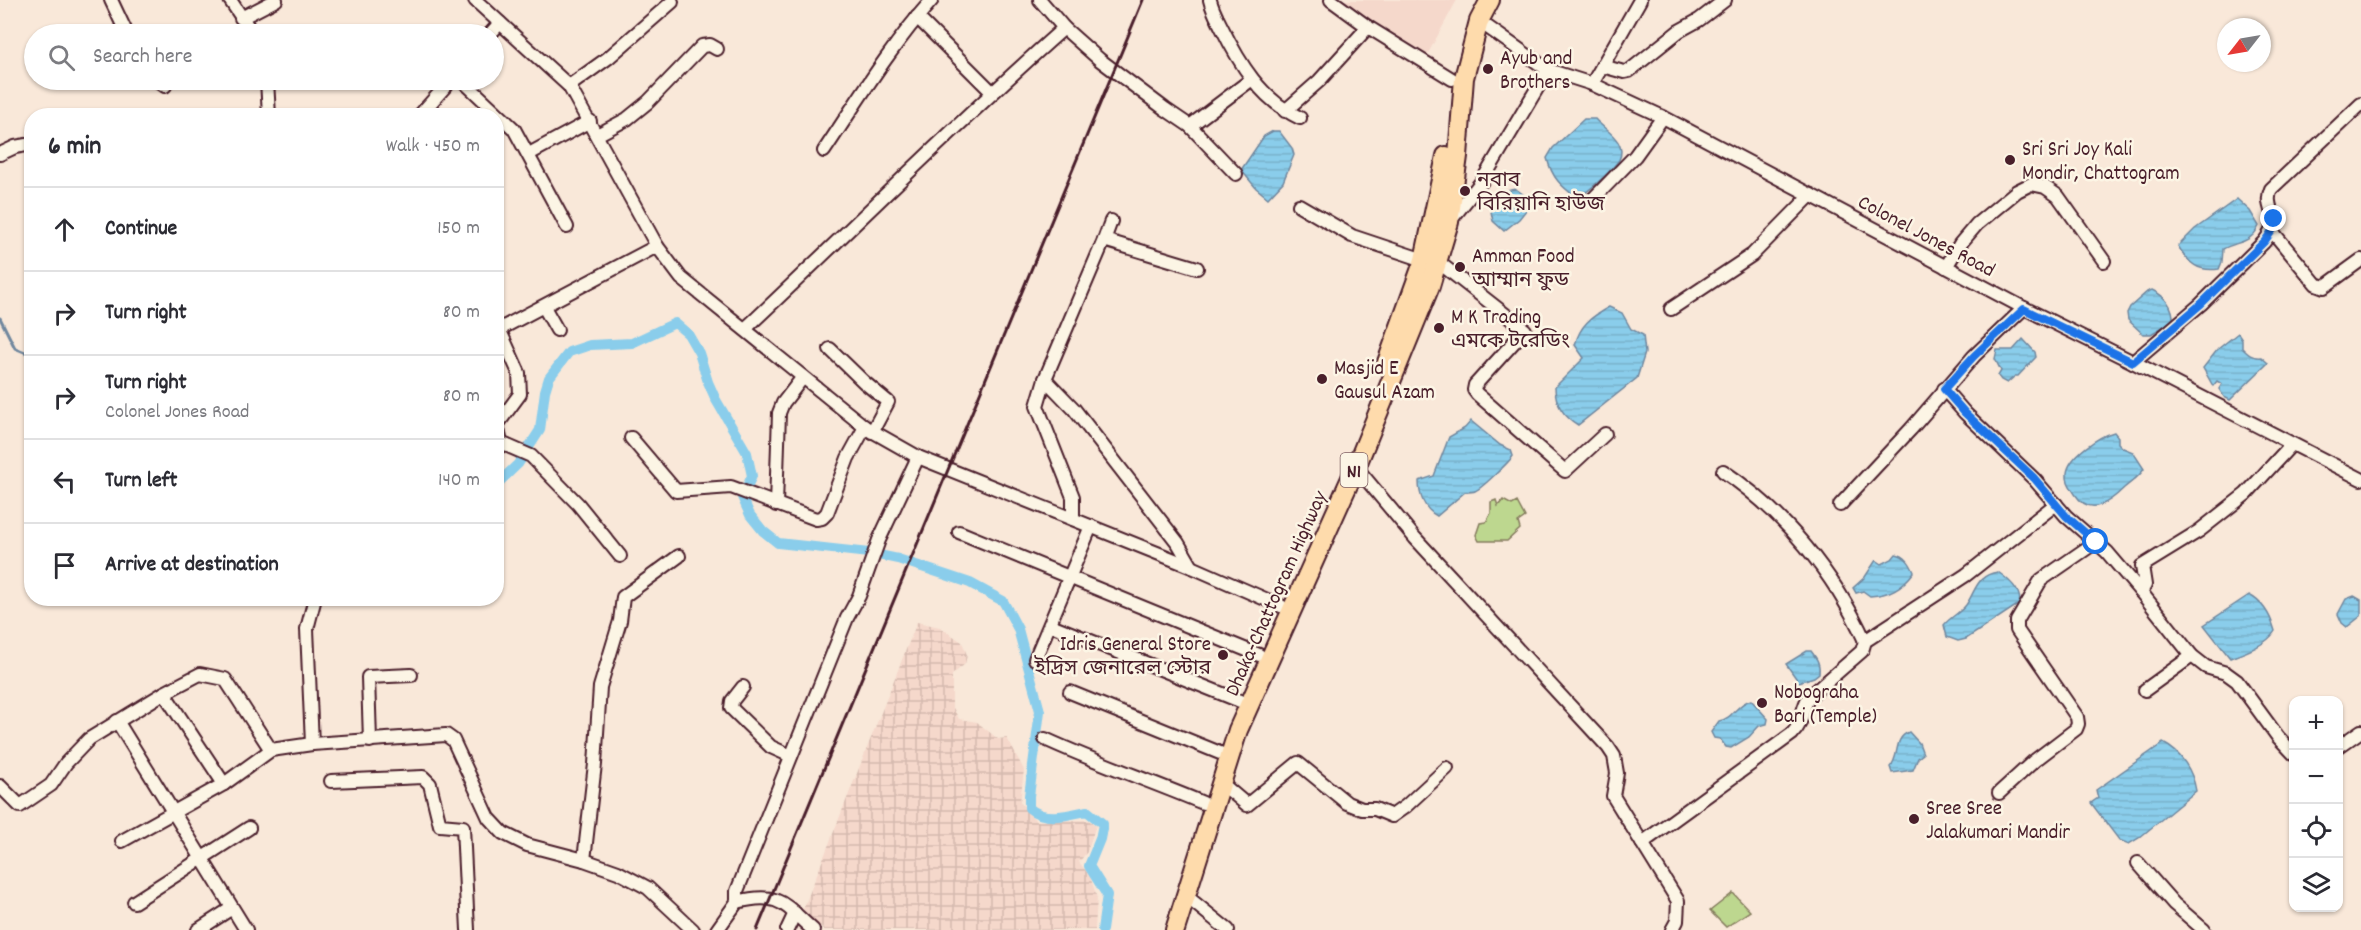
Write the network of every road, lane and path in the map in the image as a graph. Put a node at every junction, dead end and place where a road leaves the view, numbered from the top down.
1 (111, 0) edge
2 (230, 0) edge
3 (475, 0) edge
4 (932, 0) edge
5 (1040, 0) edge
6 (1210, 0) edge
7 (1331, 0) edge
8 (1477, 0) edge
9 (1490, 0) edge
10 (1640, 0) edge
11 (1725, 0) edge
12 (273, 1) edge
13 (672, 2) dead end
14 (917, 17) junction
15 (241, 18) junction
16 (1479, 21) junction
17 (122, 24) edge
18 (246, 24) edge
19 (500, 24) edge
20 (1368, 27) junction
21 (504, 28) edge
22 (1064, 28) junction
23 (717, 49) dead end
24 (1602, 66) junction
25 (1548, 70) junction
26 (1252, 79) junction
27 (1452, 79) junction
28 (1592, 84) junction
29 (569, 86) junction
30 (268, 90) edge
31 (442, 90) edge
32 (473, 90) edge
33 (992, 92) junction
34 (2361, 105) edge
35 (269, 108) edge
36 (426, 108) edge
37 (492, 108) edge
38 (1285, 111) junction
39 (1662, 117) junction
40 (1299, 118) dead end
41 (504, 120) edge
42 (590, 121) junction
43 (1191, 126) junction
44 (597, 135) junction
45 (24, 145) edge
46 (824, 151) dead end
47 (0, 154) edge
48 (529, 154) junction
49 (1236, 174) dead end
50 (1811, 195) junction
51 (1593, 199) dead end
52 (1299, 205) dead end
53 (1111, 220) dead end
54 (1449, 222) junction
55 (567, 227) dead end
56 (2272, 231) junction
57 (1104, 240) junction
58 (657, 246) junction
59 (2361, 260) edge
60 (1431, 261) junction
61 (2104, 261) dead end
62 (1946, 267) junction
63 (1197, 268) dead end
64 (544, 307) junction
65 (1671, 309) dead end
66 (2024, 309) junction
67 (504, 328) edge
68 (746, 329) junction
69 (557, 330) dead end
70 (504, 343) edge
71 (830, 349) dead end
72 (2133, 362) junction
73 (804, 377) junction
74 (1045, 379) junction
75 (1944, 389) junction
76 (504, 416) edge
77 (869, 429) junction
78 (1605, 434) dead end
79 (631, 438) dead end
80 (2292, 444) junction
81 (504, 445) edge
82 (918, 456) junction
83 (1356, 467) junction
84 (1723, 471) dead end
85 (2361, 480) edge
86 (2056, 504) junction
87 (776, 505) junction
88 (1840, 505) dead end
89 (1073, 519) junction
90 (1090, 526) junction
91 (959, 532) dead end
92 (2096, 542) junction
93 (620, 556) dead end
94 (679, 556) dead end
95 (1192, 567) junction
96 (1070, 577) junction
97 (2141, 592) junction
98 (313, 606) edge
99 (1281, 606) junction
100 (1051, 625) junction
101 (1865, 641) junction
102 (1259, 655) junction
103 (2192, 656) junction
104 (1035, 659) dead end
105 (411, 675) dead end
106 (744, 687) dead end
107 (2145, 690) dead end
108 (1070, 692) dead end
109 (164, 693) junction
110 (1240, 701) junction
111 (117, 721) junction
112 (2361, 731) edge
113 (1045, 739) dead end
114 (370, 741) junction
115 (312, 744) junction
116 (2343, 744) edge
117 (270, 750) junction
118 (2290, 750) edge
119 (1220, 753) junction
120 (791, 756) junction
121 (1447, 768) dead end
122 (331, 781) dead end
123 (1220, 782) junction
124 (224, 784) junction
125 (0, 786) edge
126 (1999, 793) dead end
127 (1203, 803) junction
128 (173, 812) junction
129 (249, 828) dead end
130 (122, 841) dead end
131 (1642, 843) junction
132 (201, 858) junction
133 (584, 860) junction
134 (2138, 863) dead end
135 (135, 902) dead end
136 (737, 903) junction
137 (1179, 904) junction
138 (232, 908) junction
139 (795, 913) junction
140 (198, 930) edge
141 (246, 930) edge
142 (468, 930) edge
143 (693, 930) edge
144 (717, 930) edge
145 (787, 930) edge
146 (813, 930) edge
147 (1164, 930) edge
148 (1175, 930) edge
149 (1228, 930) edge
150 (1672, 930) edge
151 (2204, 930) edge

1 - 17 street
2 - 15 street
3 - 19 street
4 - 14 street
5 - 22 street
6 - 26 street
7 - 20 street
8 - 27 highway, Dhaka-Chattogram Highway / N1
9 - 16 highway, Dhaka-Chattogram Highway / N1
10 - 24 street
11 - 24 street
12 - 15 street
13 - 29 street
14 - 33 street
14 - 46 street
15 - 18 street
16 - 25 street, Colonel Jones Road
16 - 54 highway, Dhaka-Chattogram Highway / N1
20 - 27 street
20 - 38 street
21 - 29 street
22 - 33 street
22 - 43 street
23 - 44 street
24 - 28 street
25 - 28 street, Colonel Jones Road
25 - 54 street
26 - 38 street
26 - 43 street
27 - 60 highway, Dhaka-Chattogram Highway / N1
28 - 39 street, Colonel Jones Road
29 - 42 street
30 - 35 street
31 - 36 street
32 - 37 street
33 - 68 street
34 - 56 street
38 - 40 street
39 - 50 street, Colonel Jones Road
39 - 51 street
41 - 48 street
42 - 44 street
42 - 48 street
43 - 49 street
44 - 58 street
45 - 47 street
48 - 55 street
50 - 62 street, Colonel Jones Road
50 - 65 street
52 - 60 street
53 - 57 street
54 - 60 highway, Dhaka-Chattogram Highway / N1
56 - 59 street
56 - 72 street
57 - 63 street
57 - 74 street
58 - 64 street
58 - 68 street
60 - 78 street
60 - 83 highway, Dhaka-Chattogram Highway / N1
60 - 99 highway, Dhaka-Chattogram Highway / N1
61 - 62 street
62 - 66 street, Colonel Jones Road
64 - 67 street
64 - 69 street
66 - 72 street, Colonel Jones Road
66 - 75 street
68 - 73 street
70 - 76 street
71 - 77 street
72 - 80 street, Colonel Jones Road
73 - 77 street
73 - 87 street
74 - 89 street
74 - 95 street
75 - 86 street
75 - 88 street
77 - 82 street
77 - 87 street
79 - 87 street
80 - 85 street, Colonel Jones Road
80 - 97 street
81 - 93 street
82 - 89 street
82 - 120 street
83 - 123 highway, Dhaka-Chattogram Highway / N1
83 - 131 street
84 - 101 street
86 - 92 street
86 - 101 street
89 - 90 street
90 - 95 street
90 - 96 street
91 - 96 street
92 - 97 street
92 - 126 street
94 - 133 street
95 - 99 street
96 - 100 street
96 - 102 street
97 - 103 street
98 - 115 street
99 - 102 highway, Dhaka-Chattogram Highway / N1
100 - 104 street
100 - 110 street
101 - 131 street
102 - 110 highway, Dhaka-Chattogram Highway / N1
103 - 107 street
103 - 118 street
105 - 114 street
106 - 120 street
108 - 119 street
109 - 111 street
109 - 117 street
109 - 124 street
110 - 119 highway, Dhaka-Chattogram Highway / N1
111 - 125 street
111 - 128 street
112 - 116 street
113 - 127 street
114 - 115 street
114 - 133 street
115 - 117 street
117 - 124 street
119 - 127 highway, Dhaka-Chattogram Highway / N1
120 - 136 street
121 - 123 street
122 - 142 street
123 - 137 highway, Dhaka-Chattogram Highway / N1
124 - 128 street
127 - 137 highway, Dhaka-Chattogram Highway / N1
128 - 130 street
128 - 132 street
129 - 132 street
131 - 150 street
132 - 135 street
132 - 138 street
133 - 143 street
134 - 151 street
136 - 139 street
136 - 144 street
137 - 147 highway, Dhaka-Chattogram Highway / N1
137 - 148 highway, Dhaka-Chattogram Highway / N1
137 - 149 street
138 - 140 street
138 - 141 street
139 - 145 street
139 - 146 street

